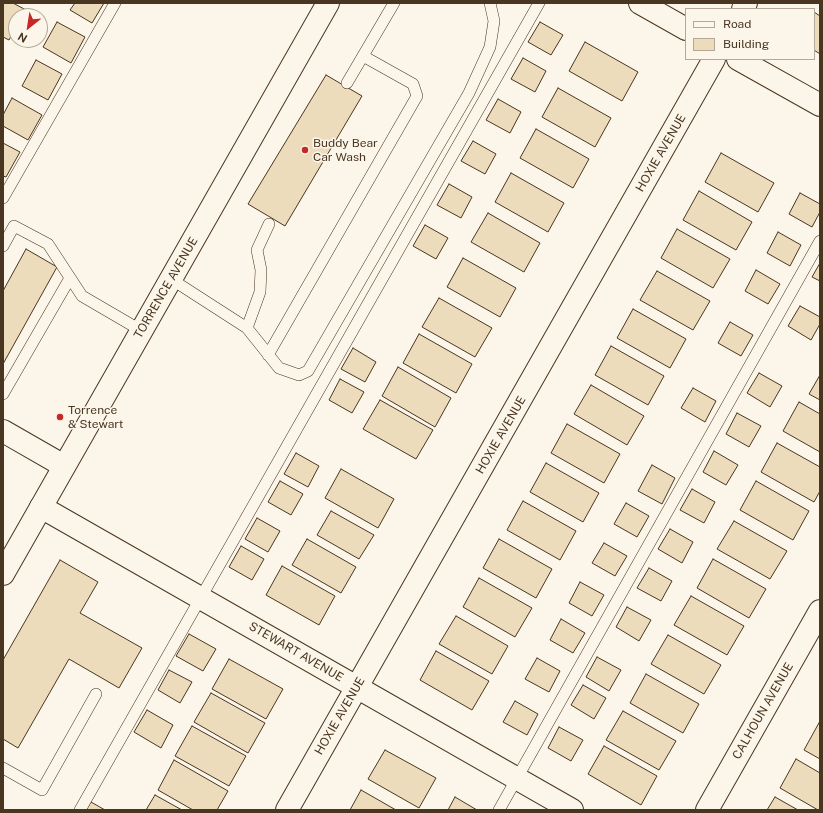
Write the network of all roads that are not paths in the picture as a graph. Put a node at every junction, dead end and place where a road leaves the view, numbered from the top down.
1 (115, 3) edge
2 (328, 3) edge
3 (394, 3) edge
4 (490, 3) edge
5 (539, 3) edge
6 (640, 3) edge
7 (685, 28) edge
8 (363, 56) junction
9 (713, 60) edge
10 (740, 60) edge
11 (347, 83) dead end
12 (820, 105) edge
13 (3, 198) edge
14 (269, 224) dead end
15 (820, 241) edge
16 (3, 246) edge
17 (70, 278) junction
18 (171, 279) junction
19 (247, 328) junction
20 (142, 330) junction
21 (268, 355) junction
22 (3, 394) edge
23 (3, 431) edge
24 (64, 466) junction
25 (41, 507) junction
26 (3, 574) edge
27 (200, 598) junction
28 (820, 611) edge
29 (357, 687) junction
30 (96, 694) dead end
31 (3, 768) edge
32 (517, 778) junction
33 (80, 810) edge
34 (287, 810) edge
35 (498, 810) edge
36 (572, 810) edge
37 (707, 810) edge

1 - 13 lane
2 - 18 street, TORRENCE AVENUE
3 - 8 lane
4 - 21 lane
5 - 27 lane
6 - 7 street
8 - 11 lane
8 - 21 lane
9 - 29 street, HOXIE AVENUE
10 - 12 street
14 - 19 lane
15 - 32 lane
16 - 17 lane
17 - 20 lane
17 - 22 lane
18 - 19 lane
18 - 20 street, TORRENCE AVENUE
19 - 21 lane
20 - 24 street, TORRENCE AVENUE
23 - 24 street
24 - 25 street, TORRENCE AVENUE
25 - 26 street, TORRENCE AVENUE
25 - 27 street, STEWART AVENUE
27 - 29 street, STEWART AVENUE
27 - 33 lane
28 - 37 street, CALHOUN AVENUE
29 - 32 street, STEWART AVENUE
29 - 34 street, HOXIE AVENUE
30 - 31 lane
32 - 35 lane
32 - 36 street, STEWART AVENUE

